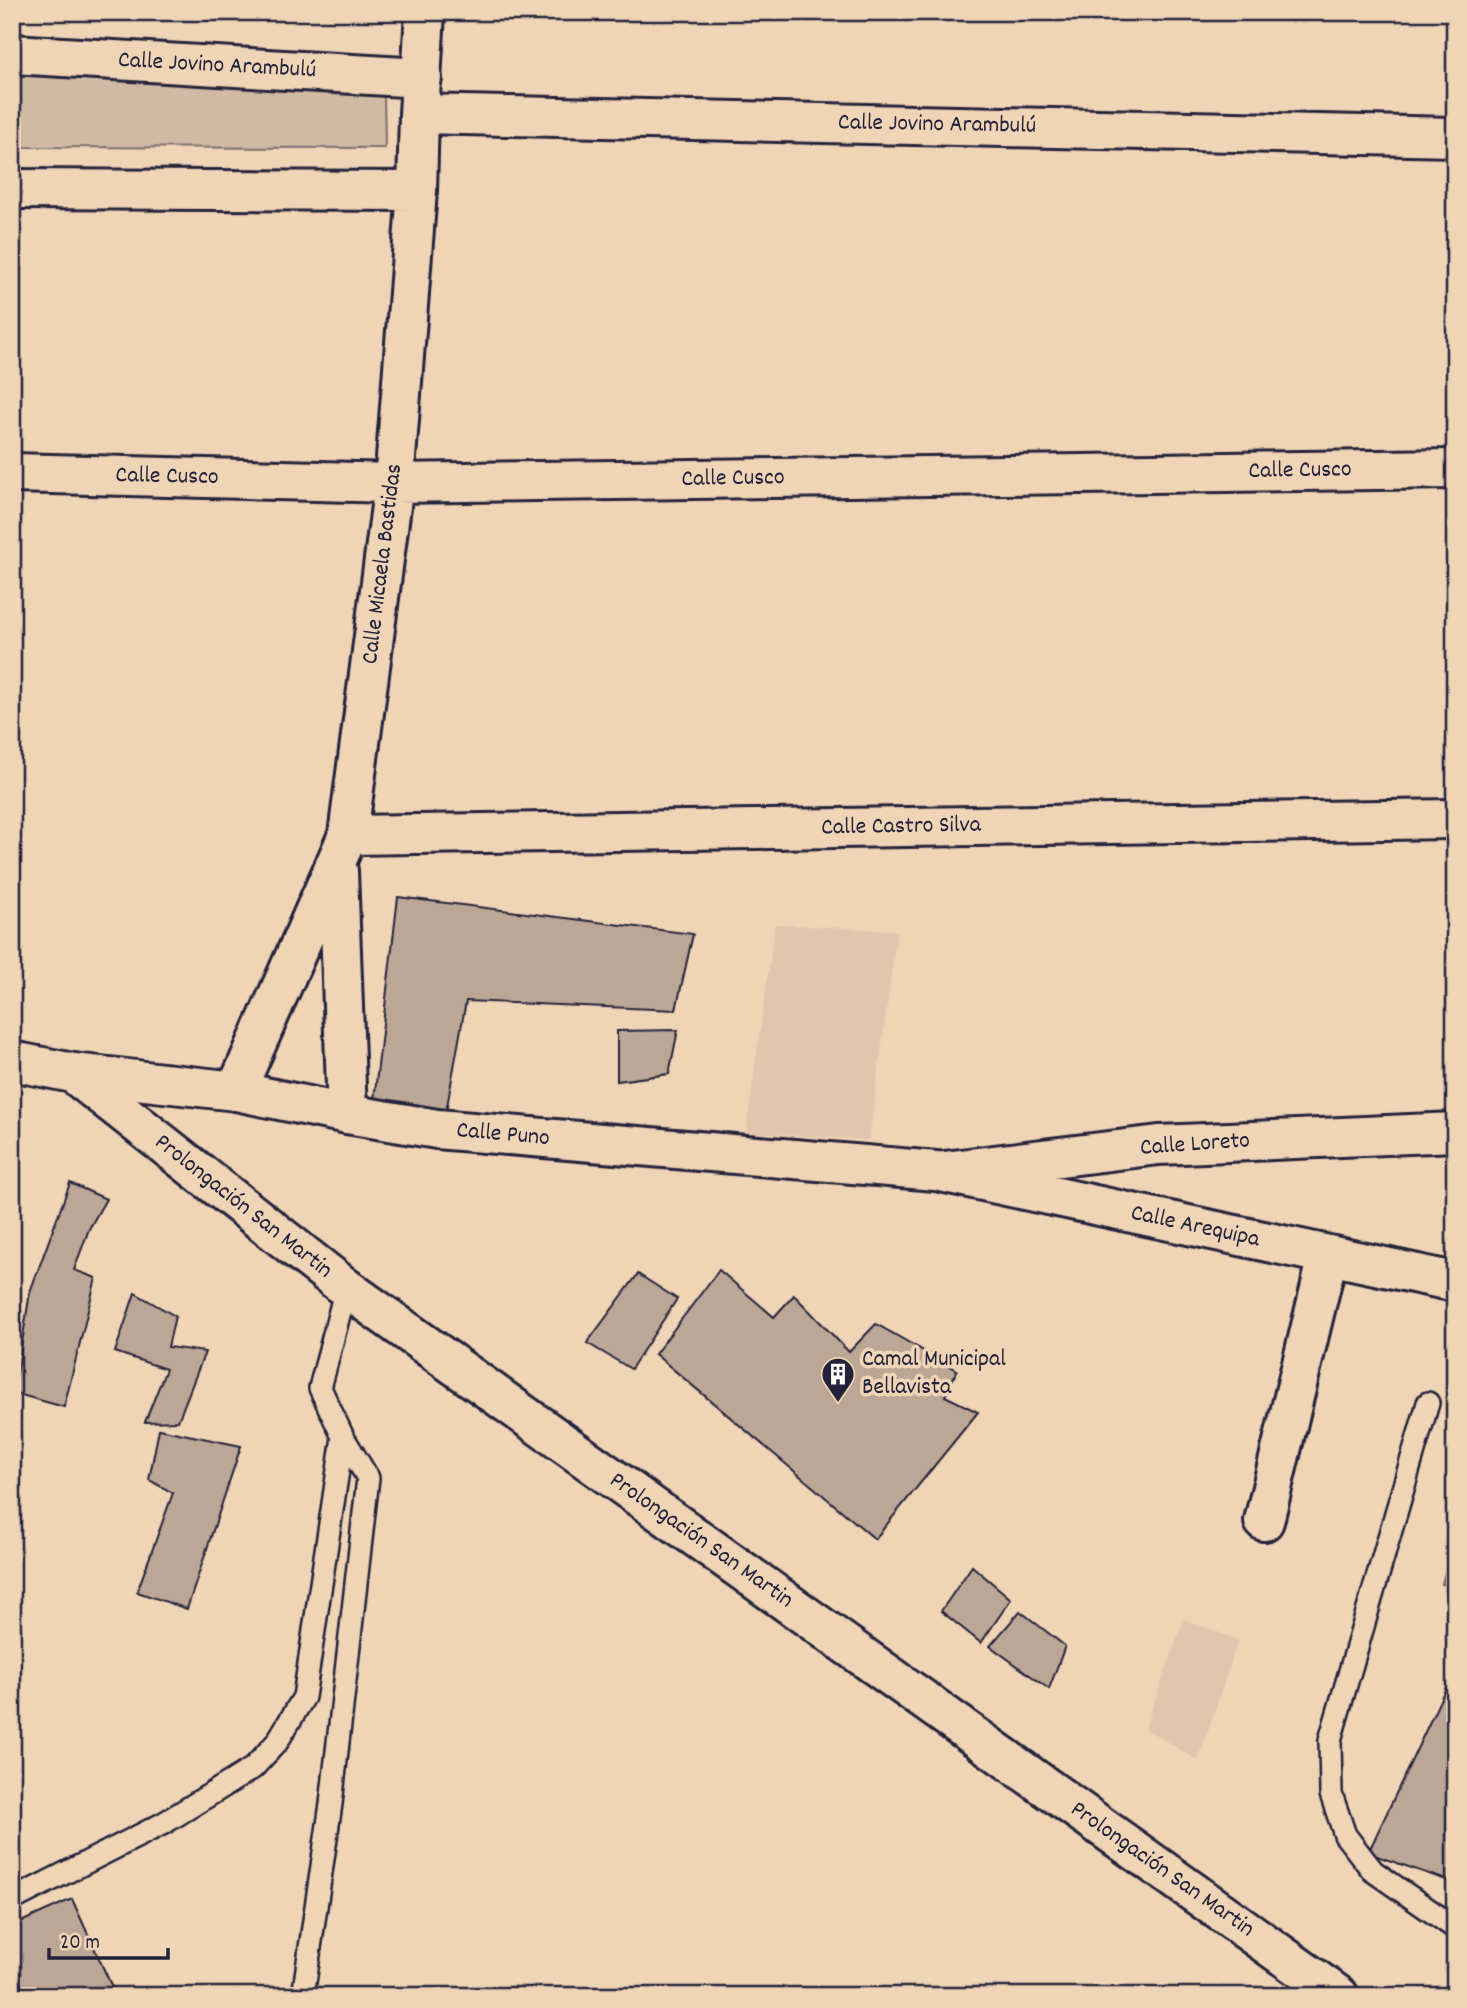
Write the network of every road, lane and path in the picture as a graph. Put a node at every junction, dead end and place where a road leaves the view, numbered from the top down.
1 (425, 12) edge
2 (12, 54) edge
3 (420, 96) junction
4 (1455, 137) edge
5 (12, 189) edge
6 (417, 191) junction
7 (1455, 469) edge
8 (12, 473) edge
9 (394, 483) junction
10 (1455, 820) edge
11 (343, 847) junction
12 (12, 1061) edge
13 (73, 1073) junction
14 (236, 1091) junction
15 (347, 1114) junction
16 (1455, 1132) edge
17 (936, 1171) junction
18 (1328, 1256) junction
19 (1455, 1282) edge
20 (346, 1288) junction
21 (1427, 1403) dead end
22 (343, 1437) junction
23 (1264, 1521) dead end
24 (12, 1900) edge
25 (1455, 1928) edge
26 (303, 1996) edge
27 (1339, 1996) edge

1 - 3 street, Calle Micaela Bastidas
2 - 3 street, Calle Jovino Arambulú
3 - 4 street, Calle Jovino Arambulú
3 - 6 street, Calle Micaela Bastidas
5 - 6 street
6 - 9 street, Calle Micaela Bastidas
7 - 9 street, Calle Cusco
8 - 9 street, Calle Cusco
9 - 11 street, Calle Micaela Bastidas
10 - 11 street, Calle Castro Silva
11 - 14 street, Calle Micaela Bastidas
11 - 15 street
12 - 13 street, Calle Puno
13 - 14 street, Calle Puno
13 - 20 street, Prolongación San Martin
14 - 15 street, Calle Puno
15 - 17 street, Calle Puno
16 - 17 street, Calle Loreto
17 - 18 street, Calle Arequipa
18 - 19 street, Calle Arequipa
18 - 23 street
20 - 22 lane
20 - 27 street, Prolongación San Martin
21 - 25 lane
22 - 24 lane
22 - 26 lane

